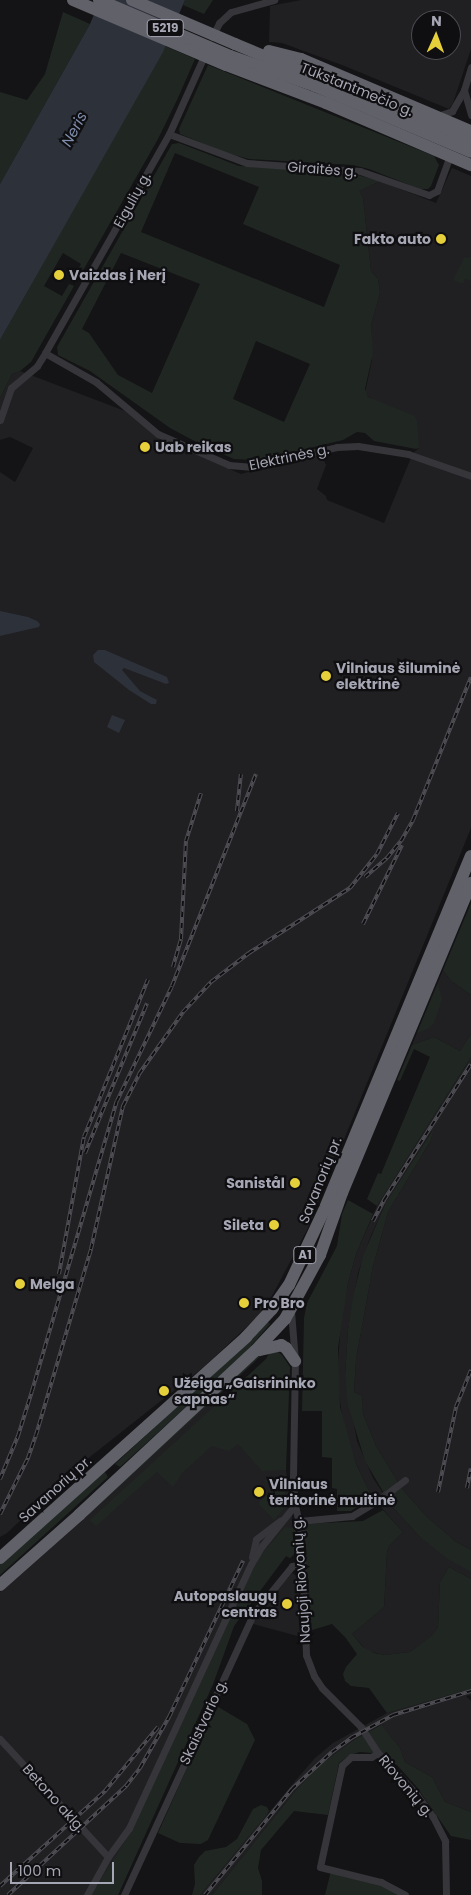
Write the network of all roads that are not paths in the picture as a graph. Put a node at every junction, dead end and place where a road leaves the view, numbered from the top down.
1 (73, 0) edge
2 (99, 0) edge
3 (132, 0) edge
4 (274, 0) edge
5 (230, 55) junction
6 (256, 66) junction
7 (471, 67) edge
8 (464, 90) junction
9 (342, 93) junction
10 (326, 103) junction
11 (471, 115) edge
12 (436, 116) junction
13 (471, 131) edge
14 (169, 134) junction
15 (471, 142) edge
16 (471, 152) edge
17 (450, 156) junction
18 (471, 165) edge
19 (45, 353) junction
20 (0, 420) edge
21 (471, 476) edge
22 (471, 856) edge
23 (471, 883) edge
24 (282, 1296) junction
25 (291, 1310) junction
26 (255, 1351) junction
27 (296, 1361) junction
28 (108, 1461) junction
29 (122, 1473) junction
30 (405, 1480) dead end
31 (389, 1492) tunnel mouth
32 (374, 1503) tunnel mouth
33 (295, 1505) junction
34 (299, 1521) junction
35 (0, 1558) edge
36 (302, 1564) junction
37 (0, 1584) edge
38 (348, 1715) joint
39 (0, 1739) edge
40 (378, 1753) junction
41 (108, 1857) junction
42 (87, 1895) edge
43 (124, 1895) edge
44 (405, 1895) edge
45 (446, 1895) edge

1 - 5 highway, bridge
2 - 5 highway, 5219, bridge
3 - 5 highway, 5219, bridge
4 - 14 street, Eigulių g.
5 - 6 highway, Tūkstantmečio g. / 5219
5 - 9 highway, Tūkstantmečio g. / 5219
5 - 10 highway
5 - 12 highway
6 - 9 highway, Tūkstantmečio g. / 5219
6 - 10 highway
7 - 8 street
8 - 11 street
8 - 12 street
9 - 15 highway, Tūkstantmečio g. / 5219
9 - 16 highway, Tūkstantmečio g. / 5219
10 - 17 highway
12 - 13 highway
14 - 17 street, Giraitės g.
14 - 19 street, Eigulių g.
17 - 18 highway
19 - 20 street, Eigulių g.
19 - 21 street, Elektrinės g.
22 - 24 highway, Savanorių pr. / A1
23 - 25 highway, Savanorių pr. / A1
24 - 25 highway
24 - 28 highway, Savanorių pr. / A1
25 - 26 highway, Savanorių pr. / A1
25 - 27 street, Naujoji Riovonių g.
26 - 27 highway
26 - 29 highway, Savanorių pr. / A1
27 - 33 street, Naujoji Riovonių g.
28 - 29 highway
28 - 35 highway, Savanorių pr. / A1
29 - 37 highway, Savanorių pr. / A1
30 - 31 street
32 - 34 street
33 - 34 street, Naujoji Riovonių g.
33 - 41 street
34 - 36 street, Naujoji Riovonių g.
36 - 38 street, Naujoji Riovonių g.
36 - 43 street, Skaistvario g.
38 - 40 street, Riovonių g.
39 - 41 street, Betono aklg.
40 - 44 street
40 - 45 street, Riovonių g.
41 - 42 street

